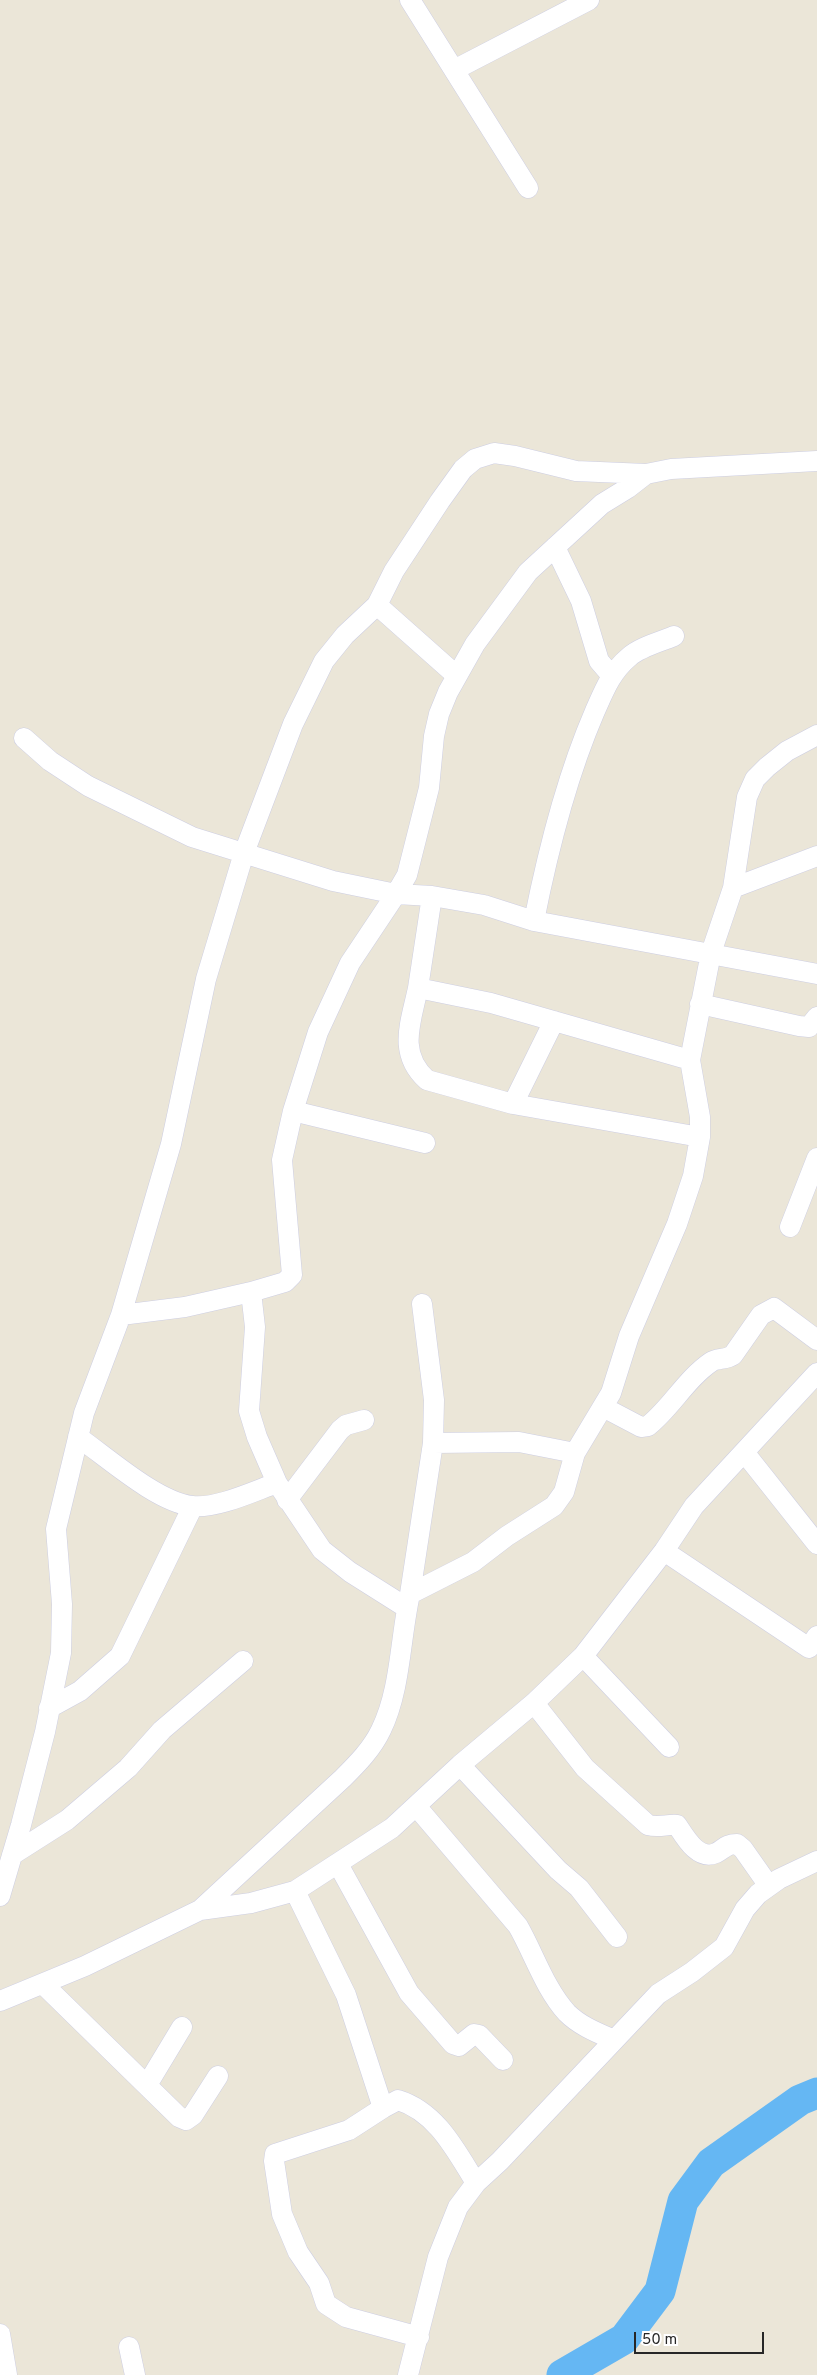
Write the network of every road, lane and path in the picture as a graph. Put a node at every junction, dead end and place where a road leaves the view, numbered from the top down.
1 (410, 0) edge
2 (589, 0) edge
3 (454, 70) junction
4 (528, 188) dead end
5 (817, 461) edge
6 (646, 474) junction
7 (555, 547) junction
8 (376, 605) junction
9 (674, 636) dead end
10 (611, 675) junction
11 (457, 676) junction
12 (817, 736) edge
13 (24, 738) dead end
14 (244, 853) junction
15 (817, 856) edge
16 (733, 888) junction
17 (396, 894) junction
18 (432, 896) junction
19 (534, 921) junction
20 (711, 953) junction
21 (817, 974) edge
22 (418, 988) junction
23 (700, 1004) junction
24 (817, 1017) edge
25 (554, 1021) junction
26 (690, 1060) junction
27 (513, 1104) junction
28 (293, 1111) junction
29 (700, 1136) junction
30 (425, 1143) dead end
31 (817, 1158) edge
32 (790, 1228) dead end
33 (252, 1292) junction
34 (422, 1304) dead end
35 (121, 1315) junction
36 (817, 1340) edge
37 (817, 1373) edge
38 (603, 1407) junction
39 (364, 1420) dead end
40 (78, 1437) junction
41 (433, 1442) junction
42 (744, 1452) junction
43 (575, 1453) junction
44 (282, 1491) junction
45 (194, 1506) junction
46 (817, 1544) edge
47 (664, 1552) junction
48 (409, 1601) junction
49 (814, 1647) edge
50 (583, 1656) junction
51 (243, 1661) dead end
52 (534, 1703) junction
53 (49, 1708) junction
54 (669, 1747) dead end
55 (460, 1765) junction
56 (416, 1806) junction
57 (12, 1855) junction
58 (817, 1860) edge
59 (338, 1864) junction
60 (769, 1886) junction
61 (295, 1892) junction
62 (0, 1896) edge
63 (200, 1910) junction
64 (617, 1937) dead end
65 (43, 1984) junction
66 (0, 2001) edge
67 (182, 2027) dead end
68 (614, 2040) junction
69 (503, 2060) dead end
70 (218, 2076) dead end
71 (146, 2085) junction
72 (383, 2108) junction
73 (476, 2183) junction
74 (0, 2334) edge
75 (419, 2337) junction
76 (129, 2347) dead end
77 (7, 2375) edge
78 (135, 2375) edge
79 (408, 2375) edge

1 - 3 street
2 - 3 street
3 - 4 street
5 - 6 street
6 - 7 street
6 - 8 street
7 - 10 street
7 - 11 street
8 - 11 street
8 - 14 street
9 - 10 street
10 - 19 street
11 - 17 street
12 - 16 street
13 - 14 street
14 - 17 street
14 - 35 street
15 - 16 street
16 - 20 street
17 - 18 street
17 - 28 street
18 - 19 street
18 - 22 street
19 - 20 street
20 - 21 street
20 - 23 street
22 - 25 street
22 - 27 street
23 - 24 street
23 - 26 street
25 - 26 street
25 - 27 street
26 - 29 street
27 - 29 street
28 - 30 street
28 - 33 street
29 - 38 street
31 - 32 street
33 - 35 street
33 - 44 street
34 - 41 street
35 - 40 street
36 - 38 street
37 - 42 street
38 - 43 street
39 - 44 street
40 - 45 street
40 - 53 street
41 - 43 street
41 - 48 street
42 - 46 street
42 - 47 street
43 - 48 street
44 - 45 street
44 - 48 street
45 - 53 street
47 - 49 street
47 - 50 street
48 - 63 street
50 - 52 street
50 - 54 street
51 - 57 street
52 - 55 street
52 - 60 street
53 - 57 street
55 - 56 street
55 - 64 street
56 - 59 street
56 - 68 street
57 - 62 street
58 - 60 street
59 - 61 street
59 - 69 street
60 - 68 street
61 - 63 street
61 - 72 street
63 - 65 street
65 - 66 street
65 - 71 street
67 - 71 street
68 - 73 street
70 - 71 street
72 - 73 street
72 - 75 street
73 - 75 street
74 - 77 street
75 - 79 street
76 - 78 street

